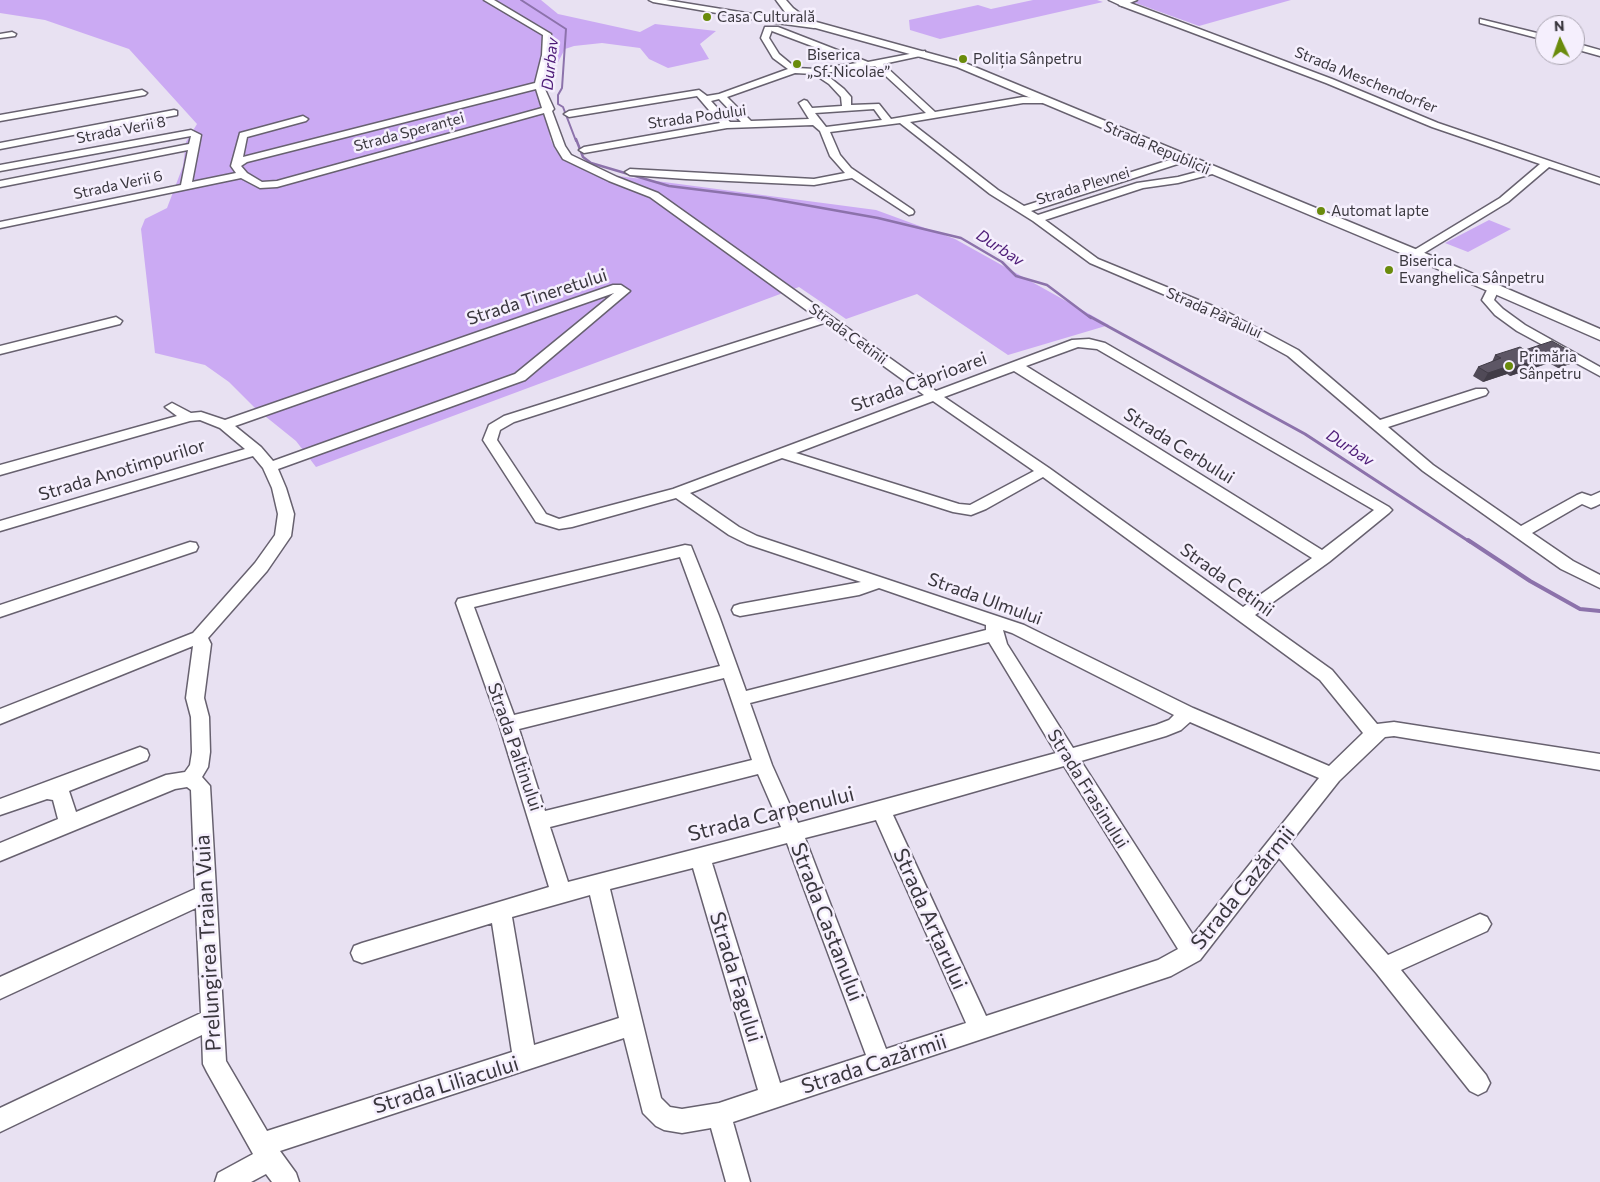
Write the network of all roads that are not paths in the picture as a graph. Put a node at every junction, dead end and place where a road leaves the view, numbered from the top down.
1 (488, 0) edge
2 (653, 0) edge
3 (781, 0) edge
4 (1122, 1) edge
5 (1483, 21) dead end
6 (801, 24) junction
7 (770, 26) junction
8 (12, 34) dead end
9 (1535, 35) edge
10 (0, 36) edge
11 (1585, 49) edge
12 (922, 53) junction
13 (1600, 53) edge
14 (873, 64) junction
15 (794, 70) junction
16 (816, 72) junction
17 (540, 85) junction
18 (142, 93) dead end
19 (721, 96) junction
20 (1026, 97) junction
21 (706, 99) junction
22 (847, 108) junction
23 (549, 109) junction
24 (174, 113) dead end
25 (569, 114) dead end
26 (933, 115) junction
27 (0, 118) edge
28 (303, 119) dead end
29 (902, 120) junction
30 (816, 122) junction
31 (889, 122) junction
32 (748, 124) junction
33 (727, 126) junction
34 (824, 130) junction
35 (0, 146) edge
36 (194, 146) junction
37 (584, 150) dead end
38 (1183, 159) junction
39 (1547, 163) junction
40 (237, 164) junction
41 (0, 168) edge
42 (1212, 171) junction
43 (630, 172) dead end
44 (243, 175) junction
45 (854, 175) junction
46 (1600, 181) edge
47 (0, 184) edge
48 (186, 186) junction
49 (1024, 210) junction
50 (909, 212) dead end
51 (1037, 219) junction
52 (0, 225) edge
53 (1415, 254) junction
54 (1493, 289) junction
55 (827, 318) junction
56 (116, 321) dead end
57 (1600, 334) edge
58 (0, 350) edge
59 (1016, 366) junction
60 (1600, 372) edge
61 (1481, 392) dead end
62 (934, 396) junction
63 (172, 407) dead end
64 (189, 417) junction
65 (225, 425) junction
66 (1380, 425) junction
67 (256, 450) junction
68 (781, 453) junction
69 (270, 467) junction
70 (0, 470) edge
71 (1044, 471) junction
72 (678, 492) junction
73 (1600, 496) edge
74 (0, 526) edge
75 (1520, 533) junction
76 (190, 547) dead end
77 (1323, 558) junction
78 (1600, 582) edge
79 (877, 583) junction
80 (464, 603) joint
81 (740, 610) dead end
82 (0, 611) edge
83 (1243, 615) junction
84 (994, 628) junction
85 (200, 637) junction
86 (731, 670) junction
87 (741, 699) junction
88 (1187, 713) junction
89 (0, 718) edge
90 (508, 724) junction
91 (1374, 734) junction
92 (140, 755) dead end
93 (1068, 757) junction
94 (1600, 762) edge
95 (764, 765) junction
96 (1332, 776) junction
97 (190, 779) junction
98 (47, 791) junction
99 (0, 807) edge
100 (880, 810) junction
101 (539, 821) junction
102 (70, 824) junction
103 (793, 833) junction
104 (1279, 844) junction
105 (0, 852) edge
106 (700, 856) junction
107 (598, 883) junction
108 (561, 893) junction
109 (207, 904) junction
110 (500, 911) junction
111 (1480, 924) dead end
112 (362, 953) dead end
113 (1192, 953) junction
114 (1385, 967) junction
115 (0, 988) edge
116 (212, 1019) junction
117 (631, 1025) junction
118 (980, 1029) junction
119 (525, 1060) junction
120 (880, 1062) junction
121 (1478, 1083) dead end
122 (772, 1098) junction
123 (720, 1115) junction
124 (0, 1120) edge
125 (265, 1151) junction
126 (227, 1182) edge
127 (287, 1182) edge
128 (738, 1182) edge

1 - 17 street
2 - 7 street
3 - 6 main road
4 - 39 street, Strada Meschendorfer
5 - 9 street
6 - 7 street
6 - 12 main road, Strada Republicii
7 - 14 street
7 - 15 street
8 - 10 street
11 - 13 street
12 - 14 street
12 - 20 main road, Strada Republicii
14 - 16 street
14 - 26 street
15 - 16 street
15 - 19 street
16 - 22 street
17 - 23 street, Strada Cetinii
17 - 40 street
18 - 27 street
19 - 21 street
19 - 32 street
20 - 26 street
20 - 38 main road, Strada Republicii
21 - 25 street
21 - 33 street
22 - 30 street
22 - 31 street
23 - 44 street, Strada Speranței
23 - 55 street, Strada Cetinii
24 - 35 street
26 - 29 street
28 - 40 street
29 - 31 street
29 - 49 street, Strada Plevnei
30 - 32 street, Strada Podului
30 - 34 street
31 - 34 street
32 - 33 street, Strada Podului
33 - 37 street, Strada Podului
34 - 45 street
36 - 41 street, Strada Verii 8
36 - 47 street
36 - 48 street
38 - 42 main road, Strada Republicii
38 - 49 street
39 - 46 street, Strada Meschendorfer
39 - 53 street
40 - 44 street
42 - 51 street, Strada Plevnei
42 - 53 main road, Strada Republicii
43 - 45 street
44 - 48 street, Strada Verii 6
45 - 50 street
48 - 52 street, Strada Verii 6
49 - 51 street, Strada Plevnei
51 - 66 street, Strada Pârâului
53 - 54 main road, Strada Republicii
54 - 57 main road, Strada Republicii
54 - 60 street
55 - 62 street, Strada Cetinii
55 - 72 street, Strada Căprioarei
56 - 58 street
59 - 62 street, Strada Căprioarei
59 - 77 street, Strada Cerbului
59 - 77 street, Strada Căprioarei
61 - 66 street
62 - 68 street, Strada Căprioarei
62 - 71 street, Strada Cetinii
63 - 64 street
64 - 65 street
64 - 70 street, Strada Anotimpurilor
65 - 67 street
65 - 69 street, Strada Tineretului
66 - 75 street, Strada Pârâului
67 - 69 street
67 - 74 street, Strada Anotimpurilor
68 - 71 street
68 - 72 street, Strada Căprioarei
69 - 85 street
71 - 83 street, Strada Cetinii
72 - 79 street, Strada Ulmului
73 - 75 street
75 - 78 street, Strada Pârâului
76 - 82 street
77 - 83 street
79 - 81 street
79 - 84 street, Strada Ulmului
80 - 86 street, Strada Castanului
80 - 90 street, Strada Paltinului
83 - 91 street, Strada Cetinii
84 - 87 street
84 - 88 street, Strada Ulmului
84 - 93 street, Strada Frasinului
85 - 89 street
85 - 97 street
86 - 87 street, Strada Castanului
86 - 90 street
87 - 95 street, Strada Castanului
88 - 93 street, Strada Carpenului
88 - 96 street, Strada Ulmului
90 - 101 street, Strada Paltinului
91 - 94 street
91 - 96 street, Strada Cazărmii
92 - 98 street
93 - 100 street, Strada Carpenului
93 - 113 street, Strada Frasinului
95 - 101 street
95 - 103 street, Strada Castanului
96 - 104 street, Strada Cazărmii
97 - 102 street
97 - 109 street, Prelungirea Traian Vuia
98 - 99 street
98 - 102 street
100 - 103 street, Strada Carpenului
100 - 118 street, Strada Arțarului
101 - 108 street, Strada Paltinului
102 - 105 street
103 - 106 street, Strada Carpenului
103 - 120 street, Strada Castanului
104 - 113 street, Strada Cazărmii
104 - 114 street
106 - 107 street, Strada Carpenului
106 - 122 street, Strada Fagului
107 - 108 street, Strada Carpenului
107 - 117 street, Strada Cazărmii
108 - 110 street, Strada Carpenului
109 - 115 street
109 - 116 street, Prelungirea Traian Vuia
110 - 112 street, Strada Carpenului
110 - 119 street
111 - 114 street
113 - 118 street, Strada Cazărmii
114 - 121 street
116 - 124 street
116 - 125 street, Prelungirea Traian Vuia
117 - 119 street, Strada Liliacului
117 - 123 street, Strada Cazărmii
118 - 120 street, Strada Cazărmii
119 - 125 street, Strada Liliacului
120 - 122 street, Strada Cazărmii
122 - 123 street, Strada Cazărmii
123 - 128 street
125 - 126 street, Strada Liliacului
125 - 127 street, Prelungirea Traian Vuia

